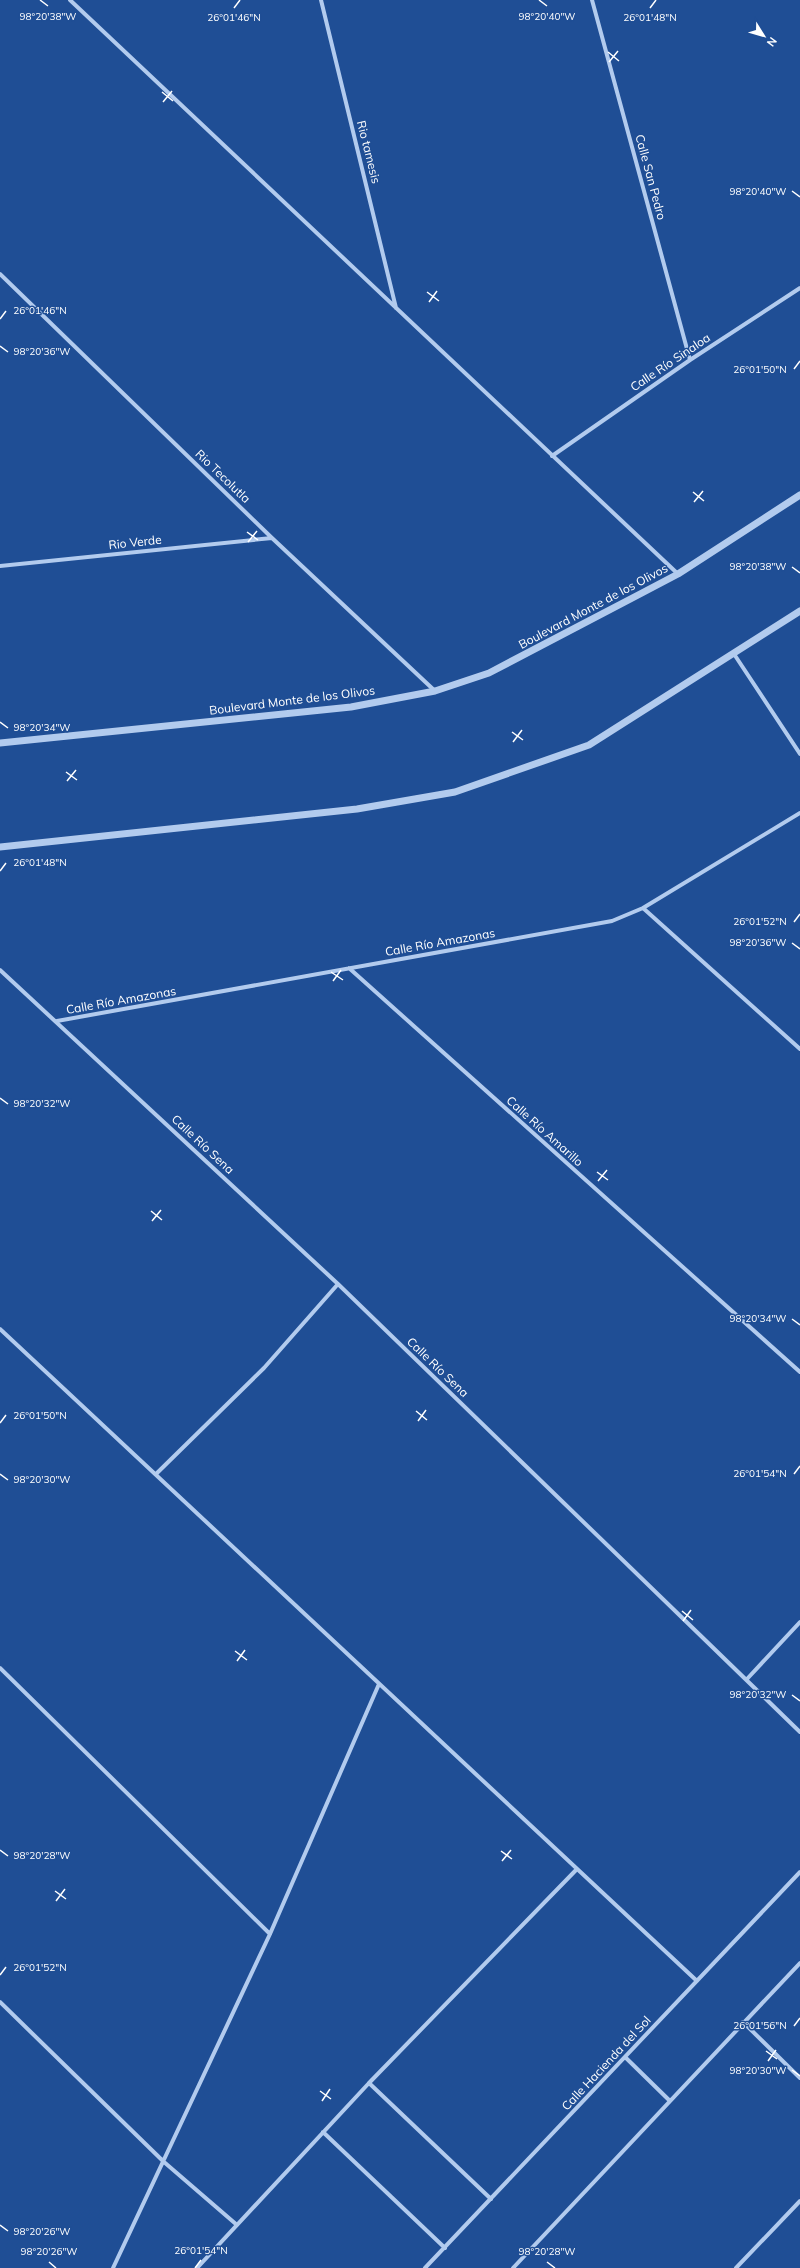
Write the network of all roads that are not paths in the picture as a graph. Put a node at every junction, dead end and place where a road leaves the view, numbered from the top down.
1 (70, 0) edge
2 (321, 0) edge
3 (592, 0) edge
4 (0, 274) edge
5 (800, 288) edge
6 (396, 308) junction
7 (690, 360) junction
8 (552, 456) junction
9 (800, 495) edge
10 (272, 538) junction
11 (0, 566) edge
12 (678, 574) junction
13 (800, 611) edge
14 (734, 654) junction
15 (435, 691) junction
16 (0, 743) edge
17 (800, 754) edge
18 (800, 814) edge
19 (0, 846) edge
20 (643, 908) junction
21 (349, 968) junction
22 (0, 970) edge
23 (57, 1021) junction
24 (800, 1049) edge
25 (338, 1284) junction
26 (0, 1329) edge
27 (800, 1372) edge
28 (156, 1474) junction
29 (800, 1622) edge
30 (0, 1668) edge
31 (747, 1679) junction
32 (379, 1684) junction
33 (800, 1732) edge
34 (577, 1869) junction
35 (800, 1872) edge
36 (270, 1934) junction
37 (800, 1963) edge
38 (697, 1981) junction
39 (0, 2002) edge
40 (743, 2022) junction
41 (625, 2057) junction
42 (800, 2078) edge
43 (369, 2083) junction
44 (670, 2101) junction
45 (323, 2132) junction
46 (164, 2162) junction
47 (491, 2199) junction
48 (800, 2200) edge
49 (236, 2225) junction
50 (445, 2248) junction
51 (113, 2268) edge
52 (196, 2268) edge
53 (425, 2268) edge
54 (513, 2268) edge
55 (736, 2268) edge

1 - 6 street
2 - 6 street, Rio tamesis
3 - 7 street, Calle San Pedro
4 - 10 street, Rio Tecolutla
5 - 7 street, Calle Río Sinaloa
6 - 8 street
7 - 8 street, Calle Río Sinaloa
8 - 12 street
9 - 12 street, Boulevard Monte de los Olivos
10 - 11 street, Rio Verde
10 - 15 street, Rio Tecolutla
12 - 15 street, Boulevard Monte de los Olivos
13 - 14 street
14 - 17 street
14 - 19 street
15 - 16 street, Boulevard Monte de los Olivos
18 - 20 street, Calle Río Amazonas
20 - 21 street, Calle Río Amazonas
20 - 24 street
21 - 23 street, Calle Río Amazonas
21 - 27 street, Calle Río Amarillo
22 - 23 street, Calle Río Sena
23 - 25 street, Calle Río Sena
25 - 28 street
25 - 31 street, Calle Río Sena
26 - 28 street
28 - 32 street
29 - 31 street
30 - 36 street
31 - 33 street, Calle Río Sena
32 - 34 street
32 - 36 street
34 - 38 street
34 - 43 street
35 - 38 street, Calle Hacienda del Sol
36 - 46 street
37 - 40 street
38 - 41 street, Calle Hacienda del Sol
39 - 46 street
40 - 42 street
40 - 44 street
41 - 44 street
41 - 47 street, Calle Hacienda del Sol
43 - 45 street
43 - 47 street
44 - 54 street
45 - 49 street
45 - 50 street
46 - 49 street
46 - 51 street
47 - 50 street, Calle Hacienda del Sol
48 - 55 street
49 - 52 street
50 - 53 street, Calle Hacienda del Sol

